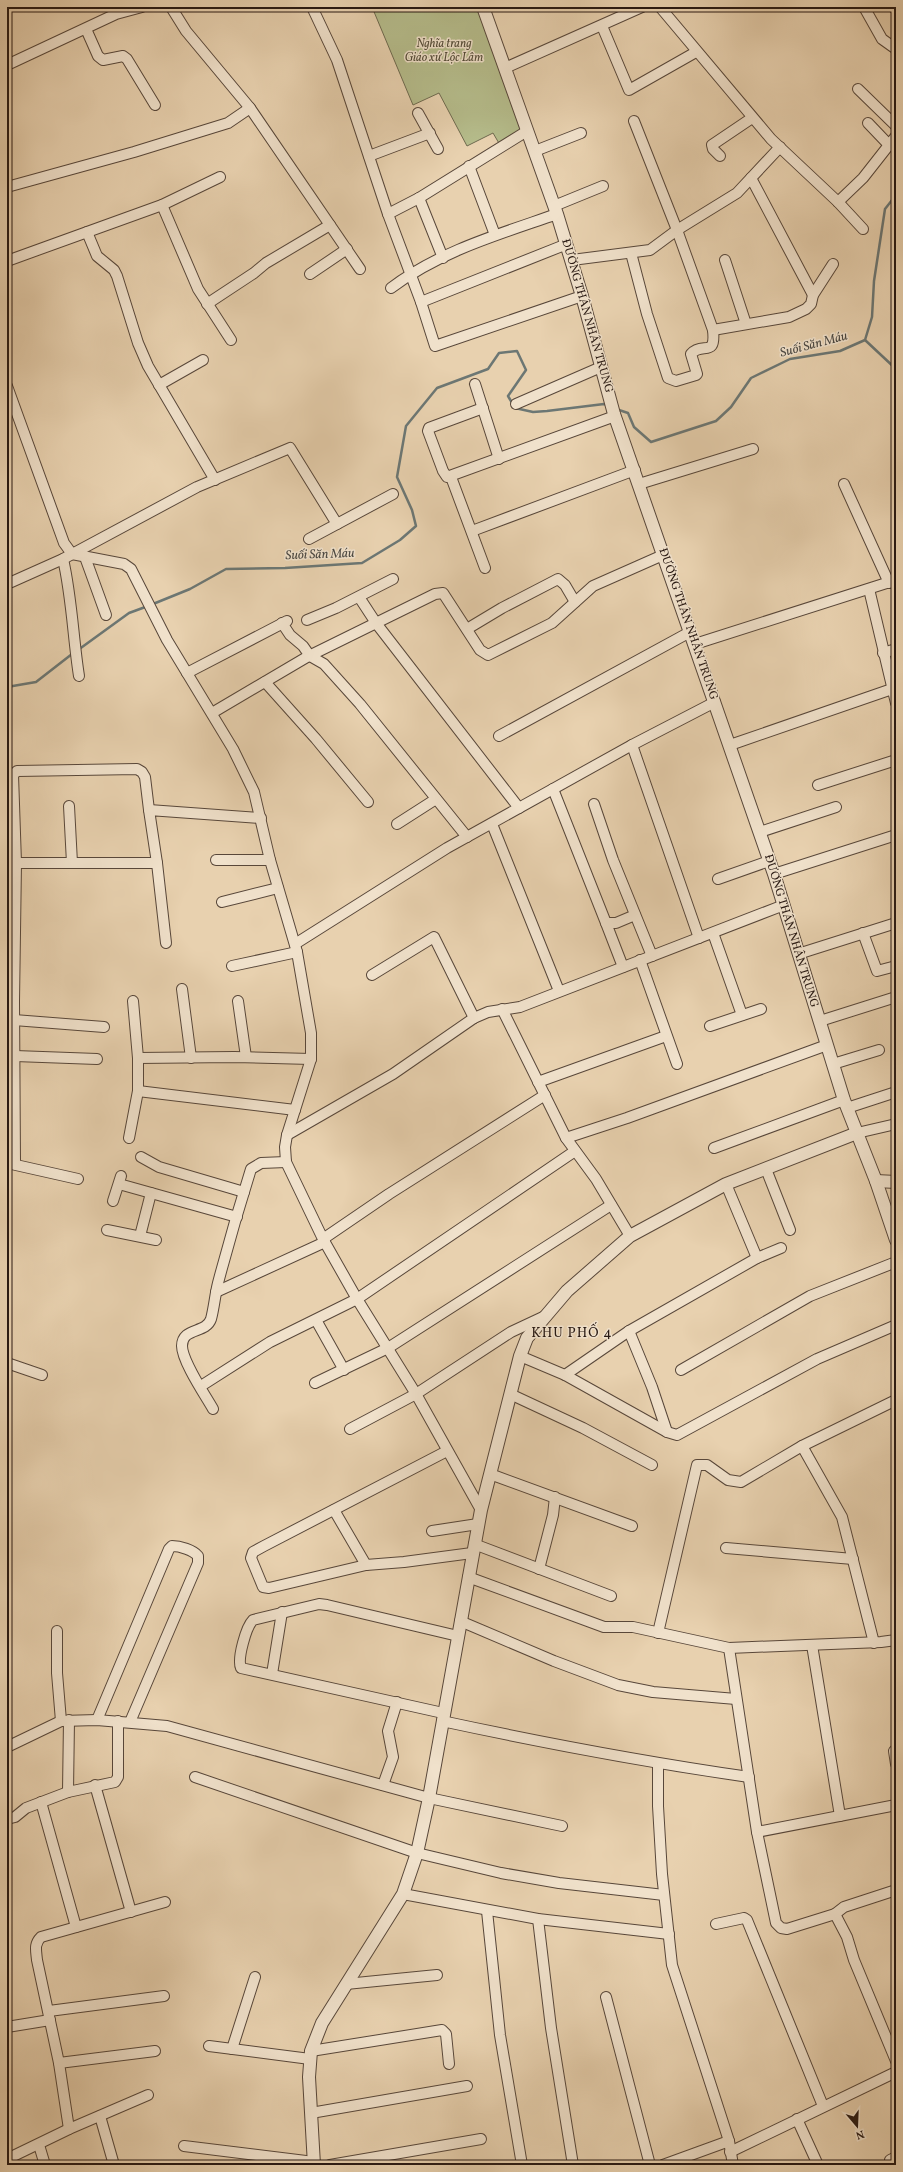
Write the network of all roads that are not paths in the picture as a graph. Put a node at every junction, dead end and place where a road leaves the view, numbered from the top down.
1 (142, 7) edge
2 (171, 7) edge
3 (312, 7) edge
4 (483, 7) edge
5 (642, 7) edge
6 (660, 7) edge
7 (864, 7) edge
8 (893, 7) edge
9 (896, 9) edge
10 (602, 26) junction
11 (86, 29) junction
12 (896, 50) edge
13 (696, 52) junction
14 (7, 65) edge
15 (505, 68) junction
16 (858, 89) dead end
17 (155, 105) dead end
18 (250, 108) junction
19 (418, 113) dead end
20 (752, 118) junction
21 (634, 121) dead end
22 (868, 123) dead end
23 (896, 126) edge
24 (527, 131) junction
25 (430, 133) junction
26 (581, 133) dead end
27 (896, 136) edge
28 (889, 145) junction
29 (780, 147) junction
30 (438, 149) dead end
31 (534, 151) junction
32 (369, 156) junction
33 (720, 156) dead end
34 (469, 166) junction
35 (220, 177) dead end
36 (751, 178) junction
37 (603, 186) dead end
38 (7, 187) edge
39 (419, 198) junction
40 (838, 202) junction
41 (162, 205) junction
42 (556, 210) junction
43 (388, 214) junction
44 (330, 225) junction
45 (677, 230) junction
46 (863, 230) dead end
47 (87, 232) junction
48 (495, 235) junction
49 (567, 244) junction
50 (347, 249) junction
51 (631, 253) junction
52 (443, 258) junction
53 (572, 260) junction
54 (724, 260) dead end
55 (7, 261) edge
56 (833, 264) dead end
57 (360, 269) dead end
58 (412, 273) junction
59 (310, 274) dead end
60 (391, 288) dead end
61 (813, 295) junction
62 (582, 296) junction
63 (421, 302) junction
64 (207, 304) junction
65 (746, 324) junction
66 (712, 330) junction
67 (231, 340) dead end
68 (203, 360) dead end
69 (602, 368) junction
70 (475, 384) dead end
71 (159, 385) junction
72 (7, 386) edge
73 (516, 404) dead end
74 (483, 408) junction
75 (614, 415) junction
76 (753, 449) dead end
77 (499, 459) junction
78 (635, 470) junction
79 (451, 477) junction
80 (215, 480) junction
81 (639, 484) junction
82 (844, 484) dead end
83 (393, 494) dead end
84 (337, 524) junction
85 (472, 532) junction
86 (309, 539) dead end
87 (72, 554) junction
88 (663, 554) junction
89 (85, 557) junction
90 (63, 560) junction
91 (485, 568) dead end
92 (394, 579) dead end
93 (892, 581) edge
94 (7, 584) edge
95 (869, 589) junction
96 (359, 597) junction
97 (575, 602) junction
98 (106, 614) dead end
99 (307, 620) dead end
100 (376, 623) junction
101 (467, 629) junction
102 (690, 632) junction
103 (695, 644) junction
104 (896, 649) edge
105 (883, 653) junction
106 (310, 656) junction
107 (187, 673) junction
108 (79, 676) dead end
109 (265, 682) junction
110 (892, 689) junction
111 (715, 702) junction
112 (896, 703) edge
113 (212, 713) junction
114 (499, 736) dead end
115 (632, 745) junction
116 (730, 745) junction
117 (896, 760) edge
118 (818, 785) dead end
119 (553, 789) junction
120 (436, 799) junction
121 (368, 802) dead end
122 (594, 804) dead end
123 (69, 806) dead end
124 (836, 807) dead end
125 (519, 808) junction
126 (150, 810) junction
127 (261, 818) junction
128 (397, 824) dead end
129 (492, 824) junction
130 (760, 832) junction
131 (896, 835) edge
132 (467, 837) junction
133 (11, 848) edge
134 (216, 860) dead end
135 (270, 860) junction
136 (770, 862) junction
137 (16, 863) junction
138 (72, 863) junction
139 (157, 863) junction
140 (774, 874) junction
141 (718, 879) dead end
142 (278, 888) junction
143 (222, 902) dead end
144 (784, 905) junction
145 (11, 914) edge
146 (635, 915) junction
147 (606, 923) junction
148 (896, 923) edge
149 (713, 933) junction
150 (863, 933) junction
151 (699, 938) junction
152 (166, 943) dead end
153 (296, 948) junction
154 (798, 954) junction
155 (652, 956) junction
156 (640, 960) junction
157 (232, 966) dead end
158 (896, 966) edge
159 (623, 967) junction
160 (372, 975) dead end
161 (182, 989) dead end
162 (559, 991) junction
163 (896, 997) edge
164 (10, 1000) edge
165 (133, 1001) dead end
166 (238, 1001) dead end
167 (761, 1008) dead end
168 (502, 1009) junction
169 (742, 1015) junction
170 (474, 1018) junction
171 (14, 1020) junction
172 (820, 1021) junction
173 (710, 1026) dead end
174 (104, 1027) dead end
175 (666, 1036) junction
176 (827, 1045) junction
177 (879, 1050) dead end
178 (246, 1057) junction
179 (98, 1058) dead end
180 (138, 1058) junction
181 (191, 1058) junction
182 (311, 1059) junction
183 (12, 1062) edge
184 (677, 1064) dead end
185 (833, 1064) junction
186 (538, 1082) junction
187 (138, 1091) junction
188 (896, 1092) edge
189 (545, 1095) junction
190 (846, 1104) junction
191 (295, 1110) junction
192 (896, 1124) edge
193 (857, 1133) junction
194 (287, 1135) junction
195 (129, 1138) dead end
196 (566, 1138) junction
197 (714, 1148) dead end
198 (575, 1151) junction
199 (141, 1156) dead end
200 (286, 1162) junction
201 (11, 1163) edge
202 (766, 1168) junction
203 (78, 1179) dead end
204 (876, 1181) junction
205 (896, 1182) edge
206 (726, 1184) junction
207 (244, 1192) junction
208 (151, 1193) junction
209 (114, 1201) dead end
210 (611, 1205) junction
211 (237, 1217) junction
212 (107, 1230) dead end
213 (790, 1230) dead end
214 (140, 1236) junction
215 (630, 1236) junction
216 (156, 1240) dead end
217 (896, 1240) edge
218 (324, 1241) junction
219 (781, 1248) dead end
220 (757, 1258) junction
221 (896, 1262) edge
222 (216, 1292) junction
223 (357, 1299) junction
224 (543, 1317) junction
225 (316, 1320) junction
226 (896, 1325) edge
227 (629, 1331) junction
228 (388, 1348) junction
229 (520, 1356) junction
230 (7, 1362) edge
231 (344, 1370) junction
232 (681, 1370) dead end
233 (565, 1375) junction
234 (42, 1376) dead end
235 (315, 1383) dead end
236 (200, 1386) junction
237 (416, 1394) junction
238 (510, 1394) junction
239 (896, 1400) edge
240 (213, 1409) dead end
241 (350, 1429) dead end
242 (667, 1432) junction
243 (802, 1446) junction
244 (447, 1451) junction
245 (652, 1465) dead end
246 (490, 1474) junction
247 (555, 1497) junction
248 (334, 1510) junction
249 (481, 1510) junction
250 (478, 1524) junction
251 (632, 1526) dead end
252 (432, 1531) dead end
253 (726, 1548) dead end
254 (473, 1549) junction
255 (852, 1559) junction
256 (366, 1565) junction
257 (539, 1569) junction
258 (468, 1577) junction
259 (611, 1596) dead end
260 (282, 1612) junction
261 (460, 1621) junction
262 (58, 1631) dead end
263 (658, 1633) junction
264 (458, 1636) junction
265 (896, 1640) edge
266 (874, 1643) junction
267 (812, 1645) junction
268 (729, 1648) junction
269 (272, 1674) junction
270 (736, 1699) junction
271 (396, 1702) junction
272 (443, 1717) junction
273 (65, 1720) junction
274 (97, 1720) junction
275 (118, 1721) junction
276 (130, 1722) junction
277 (7, 1747) edge
278 (894, 1751) dead end
279 (658, 1764) junction
280 (896, 1764) edge
281 (195, 1777) dead end
282 (749, 1777) junction
283 (95, 1785) junction
284 (383, 1786) junction
285 (68, 1792) junction
286 (429, 1798) junction
287 (41, 1802) junction
288 (896, 1805) edge
289 (840, 1816) junction
290 (7, 1819) edge
291 (562, 1826) dead end
292 (756, 1832) junction
293 (417, 1853) junction
294 (893, 1890) dead end
295 (402, 1894) junction
296 (664, 1895) junction
297 (165, 1902) dead end
298 (487, 1911) junction
299 (131, 1912) junction
300 (835, 1914) junction
301 (538, 1919) junction
302 (716, 1924) dead end
303 (76, 1927) junction
304 (669, 1934) junction
305 (437, 1975) dead end
306 (255, 1977) dead end
307 (346, 1984) junction
308 (164, 1996) dead end
309 (606, 1997) dead end
310 (50, 2016) junction
311 (7, 2027) edge
312 (209, 2046) dead end
313 (232, 2049) junction
314 (155, 2051) dead end
315 (310, 2055) junction
316 (896, 2061) edge
317 (59, 2063) junction
318 (449, 2064) dead end
319 (896, 2072) edge
320 (467, 2086) dead end
321 (148, 2095) dead end
322 (823, 2106) junction
323 (311, 2113) junction
324 (100, 2116) junction
325 (798, 2119) junction
326 (69, 2129) junction
327 (481, 2139) dead end
328 (729, 2141) junction
329 (39, 2145) junction
330 (184, 2146) dead end
331 (730, 2152) junction
332 (7, 2159) edge
333 (314, 2164) edge
334 (45, 2165) edge
335 (114, 2165) edge
336 (330, 2165) edge
337 (522, 2165) edge
338 (573, 2165) edge
339 (650, 2165) edge
340 (664, 2165) edge
341 (733, 2165) edge
342 (818, 2165) edge

1 - 11 street
2 - 18 street
3 - 32 street
4 - 15 street, ĐƯỜNG THÂN NHÂN TRUNG
5 - 10 street
6 - 13 street
7 - 12 street
8 - 9 street
10 - 13 street
10 - 15 street
11 - 14 street
11 - 17 street
13 - 20 street
15 - 24 street, ĐƯỜNG THÂN NHÂN TRUNG
16 - 23 street
18 - 38 street
18 - 44 street
19 - 25 street
20 - 29 street
20 - 33 street
21 - 45 street
22 - 28 street
24 - 31 street, ĐƯỜNG THÂN NHÂN TRUNG
24 - 34 street
25 - 30 street
25 - 32 street
26 - 31 street
27 - 28 street
28 - 40 street
29 - 36 street
29 - 40 street
31 - 42 street, ĐƯỜNG THÂN NHÂN TRUNG
32 - 43 street
34 - 39 street
34 - 48 street
35 - 41 street
36 - 45 street
36 - 61 street
37 - 42 street
39 - 43 street
39 - 52 street
40 - 46 street
41 - 47 street
41 - 64 street
42 - 48 street
42 - 49 street, ĐƯỜNG THÂN NHÂN TRUNG
43 - 58 street
44 - 50 street
44 - 64 street
45 - 51 street
45 - 66 street
47 - 55 street
47 - 71 street
48 - 52 street
49 - 53 street, ĐƯỜNG THÂN NHÂN TRUNG
49 - 63 street
50 - 57 street
50 - 59 street
51 - 53 street
51 - 66 street
52 - 58 street
53 - 62 street, ĐƯỜNG THÂN NHÂN TRUNG
54 - 65 street
56 - 61 street
58 - 60 street
58 - 63 street
61 - 65 street
62 - 63 street
62 - 69 street, ĐƯỜNG THÂN NHÂN TRUNG
64 - 67 street
65 - 66 street
68 - 71 street
69 - 73 street
69 - 75 street, ĐƯỜNG THÂN NHÂN TRUNG
70 - 74 street
71 - 80 street
72 - 87 street
74 - 77 street
74 - 79 street
75 - 77 street
75 - 78 street, ĐƯỜNG THÂN NHÂN TRUNG
76 - 81 street
77 - 79 street
78 - 81 street, ĐƯỜNG THÂN NHÂN TRUNG
78 - 85 street
79 - 85 street
80 - 84 street
80 - 87 street
81 - 88 street, ĐƯỜNG THÂN NHÂN TRUNG
82 - 93 street
83 - 84 street
84 - 86 street
85 - 91 street
87 - 89 street
87 - 90 street
88 - 97 street
88 - 102 street, ĐƯỜNG THÂN NHÂN TRUNG
89 - 98 street
89 - 107 street
90 - 94 street
90 - 108 street
92 - 96 street
93 - 95 street
95 - 103 street
95 - 105 street
96 - 99 street
96 - 100 street
97 - 101 street
97 - 101 street
100 - 101 street
100 - 106 street
100 - 125 street
102 - 103 street, ĐƯỜNG THÂN NHÂN TRUNG
102 - 114 street
103 - 111 street, ĐƯỜNG THÂN NHÂN TRUNG
104 - 105 street
105 - 110 street
106 - 107 street
106 - 109 street
106 - 120 street
107 - 113 street
109 - 113 street
109 - 121 street
110 - 112 street
110 - 116 street
111 - 115 street
111 - 116 street, ĐƯỜNG THÂN NHÂN TRUNG
113 - 127 street
115 - 119 street
115 - 151 street
116 - 130 street, ĐƯỜNG THÂN NHÂN TRUNG
117 - 118 street
119 - 125 street
119 - 147 street
120 - 128 street
120 - 132 street
122 - 146 street
123 - 138 street
124 - 130 street
125 - 129 street
126 - 127 street
126 - 133 street
126 - 139 street
127 - 135 street
129 - 132 street
129 - 162 street
130 - 136 street, ĐƯỜNG THÂN NHÂN TRUNG
131 - 140 street
132 - 153 street
133 - 137 street
134 - 135 street
135 - 142 street
136 - 140 street, ĐƯỜNG THÂN NHÂN TRUNG
136 - 141 street
137 - 138 street
137 - 145 street
138 - 139 street
139 - 152 street
140 - 144 street, ĐƯỜNG THÂN NHÂN TRUNG
142 - 143 street
142 - 153 street
144 - 149 street
144 - 154 street, ĐƯỜNG THÂN NHÂN TRUNG
145 - 164 street
146 - 147 street
146 - 155 street
147 - 159 street
148 - 150 street
149 - 151 street
149 - 169 street
150 - 154 street
150 - 158 street
151 - 155 street
153 - 157 street
153 - 182 street
154 - 172 street, ĐƯỜNG THÂN NHÂN TRUNG
155 - 156 street
156 - 159 street
156 - 175 street
159 - 162 street
160 - 170 street
161 - 181 street
162 - 168 street
163 - 172 street
164 - 171 street
165 - 180 street
166 - 178 street
167 - 169 street
168 - 170 street
168 - 186 street
169 - 173 street
170 - 194 street
171 - 174 street
171 - 183 street
172 - 176 street, ĐƯỜNG THÂN NHÂN TRUNG
175 - 184 street
175 - 186 street
176 - 185 street, ĐƯỜNG THÂN NHÂN TRUNG
176 - 196 street
177 - 185 street
178 - 181 street
178 - 182 street
179 - 183 street
180 - 181 street
180 - 187 street
182 - 191 street
183 - 201 street
185 - 190 street, ĐƯỜNG THÂN NHÂN TRUNG
186 - 189 street
187 - 191 street
187 - 195 street
188 - 190 street
189 - 196 street
189 - 218 street
190 - 193 street, ĐƯỜNG THÂN NHÂN TRUNG
190 - 197 street
191 - 194 street
192 - 193 street
193 - 202 street
193 - 204 street, ĐƯỜNG THÂN NHÂN TRUNG
194 - 200 street
196 - 198 street
198 - 210 street
198 - 223 street
199 - 207 street
200 - 207 street
200 - 218 street
201 - 203 street
202 - 206 street
202 - 213 street
204 - 205 street
204 - 217 street, ĐƯỜNG THÂN NHÂN TRUNG
206 - 215 street
206 - 220 street
207 - 211 street
208 - 209 street
208 - 211 street
208 - 214 street
210 - 215 street
210 - 228 street
211 - 222 street
212 - 214 street
214 - 216 street
215 - 224 street
218 - 222 street
218 - 223 street
219 - 220 street
220 - 227 street
221 - 232 street
222 - 236 street
223 - 225 street
223 - 228 street
224 - 229 street
224 - 237 street
225 - 231 street
225 - 236 street
226 - 242 street
227 - 233 street
227 - 242 street
228 - 231 street
228 - 237 street
229 - 233 street
229 - 238 street
230 - 234 street
231 - 235 street
233 - 242 street
236 - 240 street
237 - 241 street
237 - 244 street
238 - 245 street
238 - 246 street
239 - 243 street
243 - 255 street
243 - 263 street
244 - 248 street
244 - 249 street
246 - 247 street
246 - 249 street
247 - 251 street
247 - 257 street
248 - 256 street
248 - 256 street
249 - 250 street
250 - 252 street
250 - 254 street
253 - 255 street
254 - 256 street
254 - 257 street
254 - 258 street
255 - 266 street
257 - 259 street
258 - 261 street
258 - 263 street
260 - 264 street
260 - 269 street
260 - 269 street
261 - 264 street
261 - 270 street
262 - 273 street
263 - 268 street
264 - 272 street
265 - 266 street
266 - 267 street
267 - 268 street
267 - 289 street
268 - 270 street
269 - 271 street
270 - 282 street
271 - 272 street
271 - 284 street
272 - 279 street
272 - 286 street
273 - 274 street
273 - 277 street
273 - 285 street
274 - 275 street
274 - 276 street
275 - 276 street
275 - 283 street
276 - 284 street
278 - 280 street
279 - 282 street
279 - 296 street
281 - 293 street
282 - 292 street
283 - 285 street
283 - 299 street
284 - 286 street
285 - 287 street
286 - 291 street
286 - 293 street
287 - 290 street
287 - 303 street
288 - 289 street
289 - 292 street
292 - 300 street
293 - 295 street
293 - 296 street
294 - 300 street
295 - 298 street
295 - 307 street
296 - 304 street
297 - 299 street
298 - 301 street
298 - 337 street
299 - 303 street
300 - 316 street
301 - 304 street
301 - 338 street
302 - 322 street
303 - 310 street
304 - 328 street
305 - 307 street
306 - 313 street
307 - 315 street
308 - 310 street
309 - 339 street
310 - 311 street
310 - 317 street
312 - 313 street
313 - 315 street
314 - 317 street
315 - 318 street
315 - 323 street
317 - 326 street
319 - 322 street
320 - 323 street
321 - 324 street
322 - 325 street
323 - 333 street
324 - 326 street
324 - 335 street
325 - 331 street
325 - 342 street
326 - 329 street
327 - 336 street
328 - 331 street
328 - 340 street
329 - 332 street
329 - 334 street
330 - 333 street
331 - 341 street

